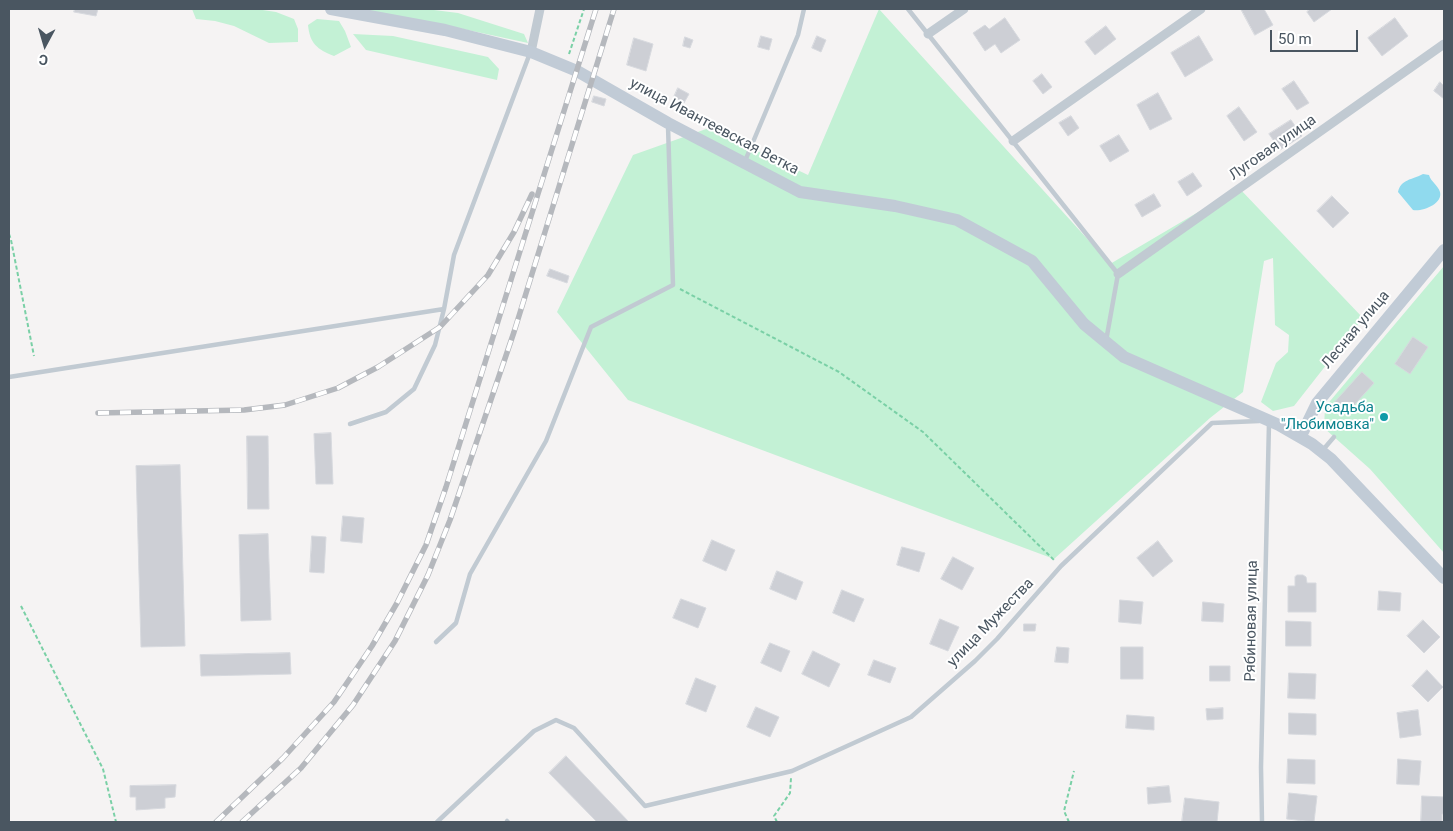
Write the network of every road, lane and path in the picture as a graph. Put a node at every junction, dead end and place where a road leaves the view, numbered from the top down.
1 (331, 9) edge
2 (540, 9) edge
3 (584, 9) edge
4 (804, 9) edge
5 (908, 9) edge
6 (964, 9) edge
7 (1201, 9) edge
8 (928, 34) junction
9 (1444, 44) edge
10 (531, 52) junction
11 (565, 65) junction
12 (668, 123) junction
13 (1013, 141) junction
14 (745, 162) junction
15 (9, 234) edge
16 (1444, 250) edge
17 (1118, 274) junction
18 (673, 285) junction
19 (444, 309) junction
20 (1106, 342) junction
21 (34, 356) dead end
22 (9, 377) edge
23 (1269, 420) junction
24 (350, 424) dead end
25 (1301, 436) junction
26 (1334, 437) dead end
27 (1322, 452) junction
28 (1061, 566) junction
29 (1444, 578) edge
30 (21, 606) dead end
31 (436, 642) dead end
32 (792, 771) junction
33 (1074, 771) dead end
34 (116, 822) edge
35 (437, 822) edge
36 (777, 822) edge
37 (1069, 822) edge
38 (1262, 822) edge

1 - 10 main road, улица Ивантеевская Ветка
2 - 10 street
3 - 11 path
4 - 14 lane
5 - 8 lane
6 - 8 street
7 - 13 street
8 - 13 lane
9 - 17 street, Луговая улица
10 - 11 main road, улица Ивантеевская Ветка
10 - 19 lane
11 - 12 main road, улица Ивантеевская Ветка
12 - 14 main road, улица Ивантеевская Ветка
12 - 18 lane
13 - 17 lane
14 - 20 main road, улица Ивантеевская Ветка
15 - 21 path
16 - 25 main road, Лесная улица
17 - 20 lane
18 - 28 path
18 - 31 lane
19 - 22 lane
19 - 24 lane
20 - 23 main road, улица Ивантеевская Ветка
23 - 25 main road, улица Ивантеевская Ветка
23 - 28 lane, улица Мужества
23 - 38 lane, Рябиновая улица
25 - 27 main road, улица Ивантеевская Ветка
26 - 27 lane
27 - 29 main road, улица Ивантеевская Ветка
28 - 32 lane, улица Мужества
30 - 34 path
32 - 35 lane, улица Мужества
32 - 36 path
33 - 37 path

